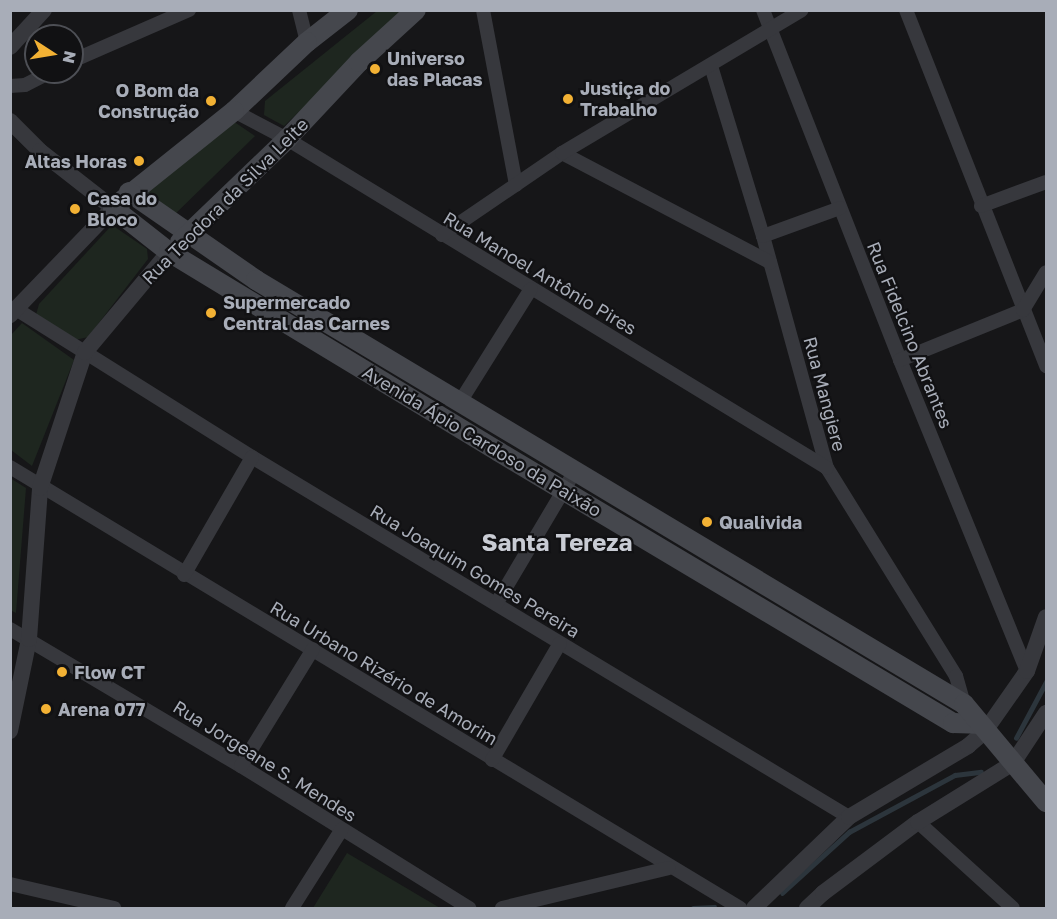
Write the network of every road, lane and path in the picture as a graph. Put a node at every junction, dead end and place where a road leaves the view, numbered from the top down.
1 (44, 10) edge
2 (189, 10) edge
3 (299, 10) edge
4 (348, 10) edge
5 (416, 10) edge
6 (483, 10) edge
7 (763, 10) edge
8 (802, 10) edge
9 (906, 10) edge
10 (331, 17) edge
11 (771, 30) junction
12 (307, 42) junction
13 (10, 48) edge
14 (84, 56) edge
15 (711, 66) junction
16 (27, 84) edge
17 (10, 86) edge
18 (234, 111) junction
19 (10, 121) edge
20 (287, 139) junction
21 (562, 153) junction
22 (1047, 182) edge
23 (516, 185) junction
24 (129, 192) junction
25 (981, 206) junction
26 (113, 208) junction
27 (840, 208) junction
28 (188, 234) junction
29 (442, 235) junction
30 (763, 236) junction
31 (169, 252) junction
32 (770, 262) junction
33 (1047, 272) edge
34 (531, 289) junction
35 (1023, 310) junction
36 (14, 312) edge
37 (85, 352) junction
38 (900, 360) junction
39 (1047, 366) edge
40 (460, 402) junction
41 (511, 432) junction
42 (499, 452) junction
43 (252, 457) junction
44 (10, 467) edge
45 (827, 468) junction
46 (575, 471) junction
47 (40, 488) junction
48 (564, 490) junction
49 (745, 573) junction
50 (184, 575) junction
51 (734, 592) junction
52 (496, 604) junction
53 (1047, 617) edge
54 (10, 628) edge
55 (29, 639) junction
56 (560, 643) junction
57 (313, 649) junction
58 (1027, 671) junction
59 (964, 704) junction
60 (1047, 713) edge
61 (953, 723) junction
62 (981, 728) junction
63 (10, 731) edge
64 (492, 760) junction
65 (1013, 763) junction
66 (241, 765) junction
67 (1047, 802) edge
68 (849, 817) junction
69 (918, 822) junction
70 (342, 829) junction
71 (668, 868) junction
72 (10, 884) edge
73 (114, 909) edge
74 (292, 909) edge
75 (469, 909) edge
76 (502, 909) edge
77 (740, 909) edge
78 (754, 909) edge
79 (807, 909) edge
80 (1013, 909) edge

1 - 13 street
2 - 14 street
3 - 12 street
4 - 10 main road
5 - 20 main road, Rua Teodora da Silva Leite
6 - 23 street
7 - 11 street, Rua Fidelcino Abrantes
8 - 11 street
9 - 25 street
10 - 12 main road
11 - 15 street
11 - 27 street, Rua Fidelcino Abrantes
12 - 18 main road
15 - 21 street
15 - 30 street, Rua Mangiere
16 - 17 street
18 - 20 street, Rua Manoel Antônio Pires
18 - 24 main road
19 - 26 street, Avenida Ápio Cardoso da Paixão
20 - 28 main road, Rua Teodora da Silva Leite
20 - 29 street, Rua Manoel Antônio Pires
21 - 23 street
21 - 32 street
22 - 25 street
23 - 29 street
24 - 26 main road
24 - 28 main road, Avenida Ápio Cardoso da Paixão
25 - 35 street
26 - 31 main road, Avenida Ápio Cardoso da Paixão
26 - 36 street
27 - 30 street
27 - 38 street, Rua Fidelcino Abrantes
28 - 31 main road, Rua Teodora da Silva Leite
28 - 40 main road, Avenida Ápio Cardoso da Paixão
29 - 34 street, Rua Manoel Antônio Pires
30 - 32 street, Rua Mangiere
31 - 37 street, Rua Teodora da Silva Leite
31 - 42 main road, Avenida Ápio Cardoso da Paixão
32 - 45 street, Rua Mangiere
33 - 35 street
34 - 40 street
34 - 45 street, Rua Manoel Antônio Pires
35 - 38 street
35 - 39 street
36 - 37 street, Rua Joaquim Gomes Pereira
37 - 43 street, Rua Joaquim Gomes Pereira
37 - 47 street, Rua Teodora da Silva Leite
38 - 58 street, Rua Fidelcino Abrantes
40 - 41 main road, Avenida Ápio Cardoso da Paixão
41 - 42 main road
41 - 46 main road, Avenida Ápio Cardoso da Paixão
42 - 48 main road, Avenida Ápio Cardoso da Paixão
43 - 50 street
43 - 52 street, Rua Joaquim Gomes Pereira
44 - 47 street, Rua Urbano Rizério de Amorim
45 - 59 street, Rua Mangiere
46 - 48 street
46 - 49 main road, Avenida Ápio Cardoso da Paixão
47 - 50 street, Rua Urbano Rizério de Amorim
47 - 55 street, Rua Teodora da Silva Leite
48 - 51 main road, Avenida Ápio Cardoso da Paixão
48 - 52 street
49 - 51 main road
49 - 59 main road, Avenida Ápio Cardoso da Paixão
50 - 57 street, Rua Urbano Rizério de Amorim
51 - 61 main road, Avenida Ápio Cardoso da Paixão
52 - 56 street, Rua Joaquim Gomes Pereira
53 - 58 street
54 - 55 street, Rua Jorgeane S. Mendes
55 - 63 street, Rua Teodora da Silva Leite
55 - 66 street, Rua Jorgeane S. Mendes
56 - 64 street
56 - 68 street, Rua Joaquim Gomes Pereira
57 - 64 street, Rua Urbano Rizério de Amorim
57 - 66 street
58 - 62 street
59 - 61 main road
59 - 62 main road, Avenida Ápio Cardoso da Paixão
60 - 65 street
61 - 62 main road, Avenida Ápio Cardoso da Paixão
62 - 65 main road, Avenida Ápio Cardoso da Paixão
62 - 68 street
64 - 71 street, Rua Urbano Rizério de Amorim
65 - 67 main road, Avenida Ápio Cardoso da Paixão
65 - 69 street
66 - 70 street, Rua Jorgeane S. Mendes
68 - 78 street
69 - 79 street
69 - 80 street
70 - 74 street
70 - 75 street, Rua Jorgeane S. Mendes
71 - 76 street
71 - 77 street, Rua Urbano Rizério de Amorim
72 - 73 street

